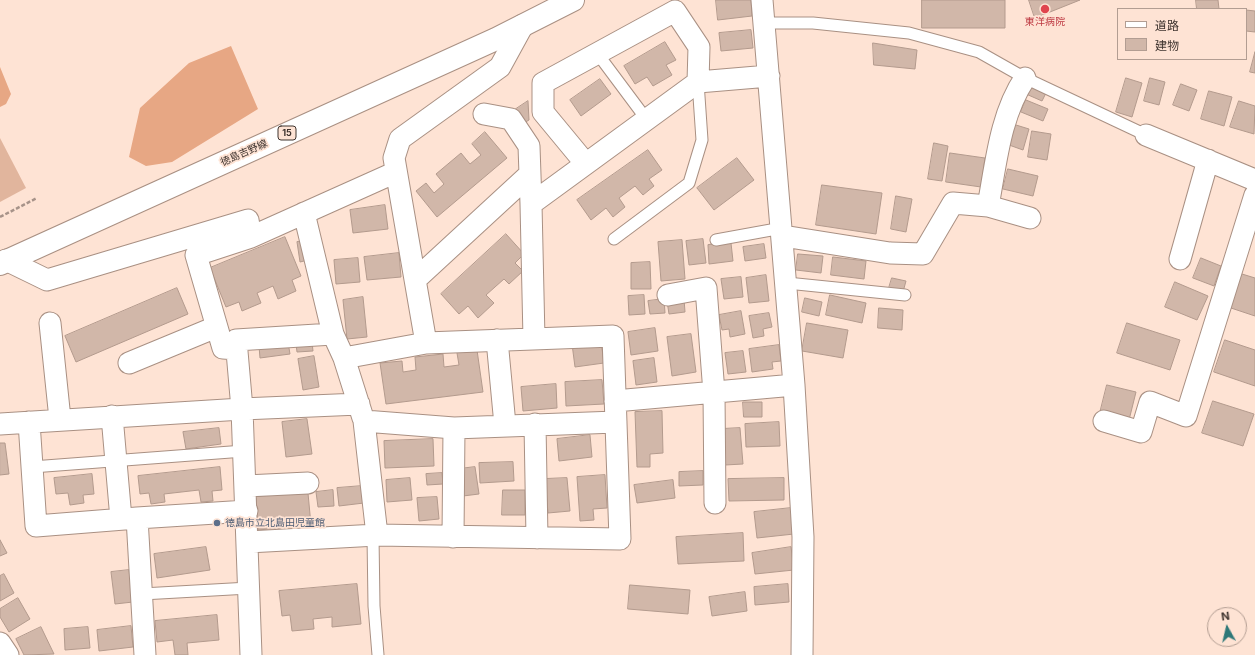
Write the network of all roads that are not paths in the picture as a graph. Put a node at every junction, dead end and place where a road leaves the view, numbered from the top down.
1 (573, 0) edge
2 (762, 0) edge
3 (764, 23) junction
4 (523, 25) junction
5 (597, 53) junction
6 (769, 76) junction
7 (1025, 78) junction
8 (698, 82) junction
9 (484, 114) dead end
10 (647, 120) junction
11 (1146, 135) joint
12 (1208, 160) junction
13 (586, 164) junction
14 (396, 172) junction
15 (530, 174) junction
16 (1255, 180) edge
17 (1255, 195) edge
18 (531, 204) junction
19 (988, 206) junction
20 (304, 213) junction
21 (1030, 218) dead end
22 (782, 232) junction
23 (251, 237) junction
24 (614, 239) dead end
25 (716, 240) dead end
26 (1180, 259) dead end
27 (3, 262) edge
28 (415, 280) junction
29 (787, 282) junction
30 (668, 295) dead end
31 (905, 295) dead end
32 (50, 323) dead end
33 (216, 327) junction
34 (333, 334) junction
35 (534, 339) junction
36 (497, 340) junction
37 (426, 343) junction
38 (237, 349) junction
39 (344, 358) junction
40 (129, 363) dead end
41 (794, 385) junction
42 (714, 393) junction
43 (615, 401) junction
44 (242, 409) junction
45 (361, 413) junction
46 (112, 416) junction
47 (60, 419) junction
48 (1104, 421) dead end
49 (29, 422) junction
50 (616, 422) junction
51 (0, 424) edge
52 (535, 424) junction
53 (505, 425) junction
54 (454, 428) junction
55 (244, 451) junction
56 (116, 460) junction
57 (32, 467) junction
58 (308, 483) dead end
59 (246, 486) junction
60 (716, 503) dead end
61 (247, 511) junction
62 (129, 519) junction
63 (375, 536) junction
64 (453, 537) junction
65 (538, 538) junction
66 (248, 542) junction
67 (249, 588) junction
68 (142, 594) junction
69 (0, 643) edge
70 (8, 655) edge
71 (145, 655) edge
72 (251, 655) edge
73 (378, 655) edge
74 (802, 655) edge

1 - 4 main road, 徳島吉野線 / 15
2 - 3 street
3 - 6 street
3 - 7 lane
4 - 14 street
4 - 27 main road, 徳島吉野線 / 15
5 - 8 street
5 - 10 lane
5 - 13 street
6 - 8 street
6 - 22 street
7 - 11 lane
7 - 19 street
8 - 10 street
8 - 24 lane
9 - 15 street
10 - 13 street
11 - 12 street
12 - 16 street
12 - 26 street
13 - 18 street
14 - 20 street
14 - 28 street
15 - 18 street
15 - 28 street
17 - 48 street
18 - 35 street
19 - 21 street
19 - 22 street
20 - 23 street
20 - 34 street
22 - 25 lane
22 - 29 street
23 - 27 street
23 - 33 street
28 - 37 street
29 - 31 lane
29 - 41 street
30 - 42 street
32 - 47 street
33 - 38 street
33 - 40 street
34 - 38 street
34 - 39 street
35 - 36 street
35 - 43 street
36 - 37 street
36 - 53 street
37 - 39 street
38 - 44 street
39 - 45 street
41 - 42 street
41 - 74 street
42 - 43 street
42 - 60 street
43 - 50 street
44 - 45 street
44 - 46 street
44 - 55 street
45 - 54 street
45 - 63 street
46 - 47 street
46 - 56 street
47 - 49 street
49 - 51 street
49 - 57 street
50 - 52 street
50 - 65 street
52 - 53 street
52 - 65 street
53 - 54 street
54 - 64 street
55 - 56 lane
55 - 59 street
56 - 57 lane
56 - 62 street
57 - 62 street
58 - 59 street
59 - 61 street
61 - 62 street
61 - 66 street
62 - 68 street
63 - 64 street
63 - 66 street
63 - 73 lane
64 - 65 street
66 - 67 street
67 - 68 lane
67 - 72 street
68 - 71 street
69 - 70 street

